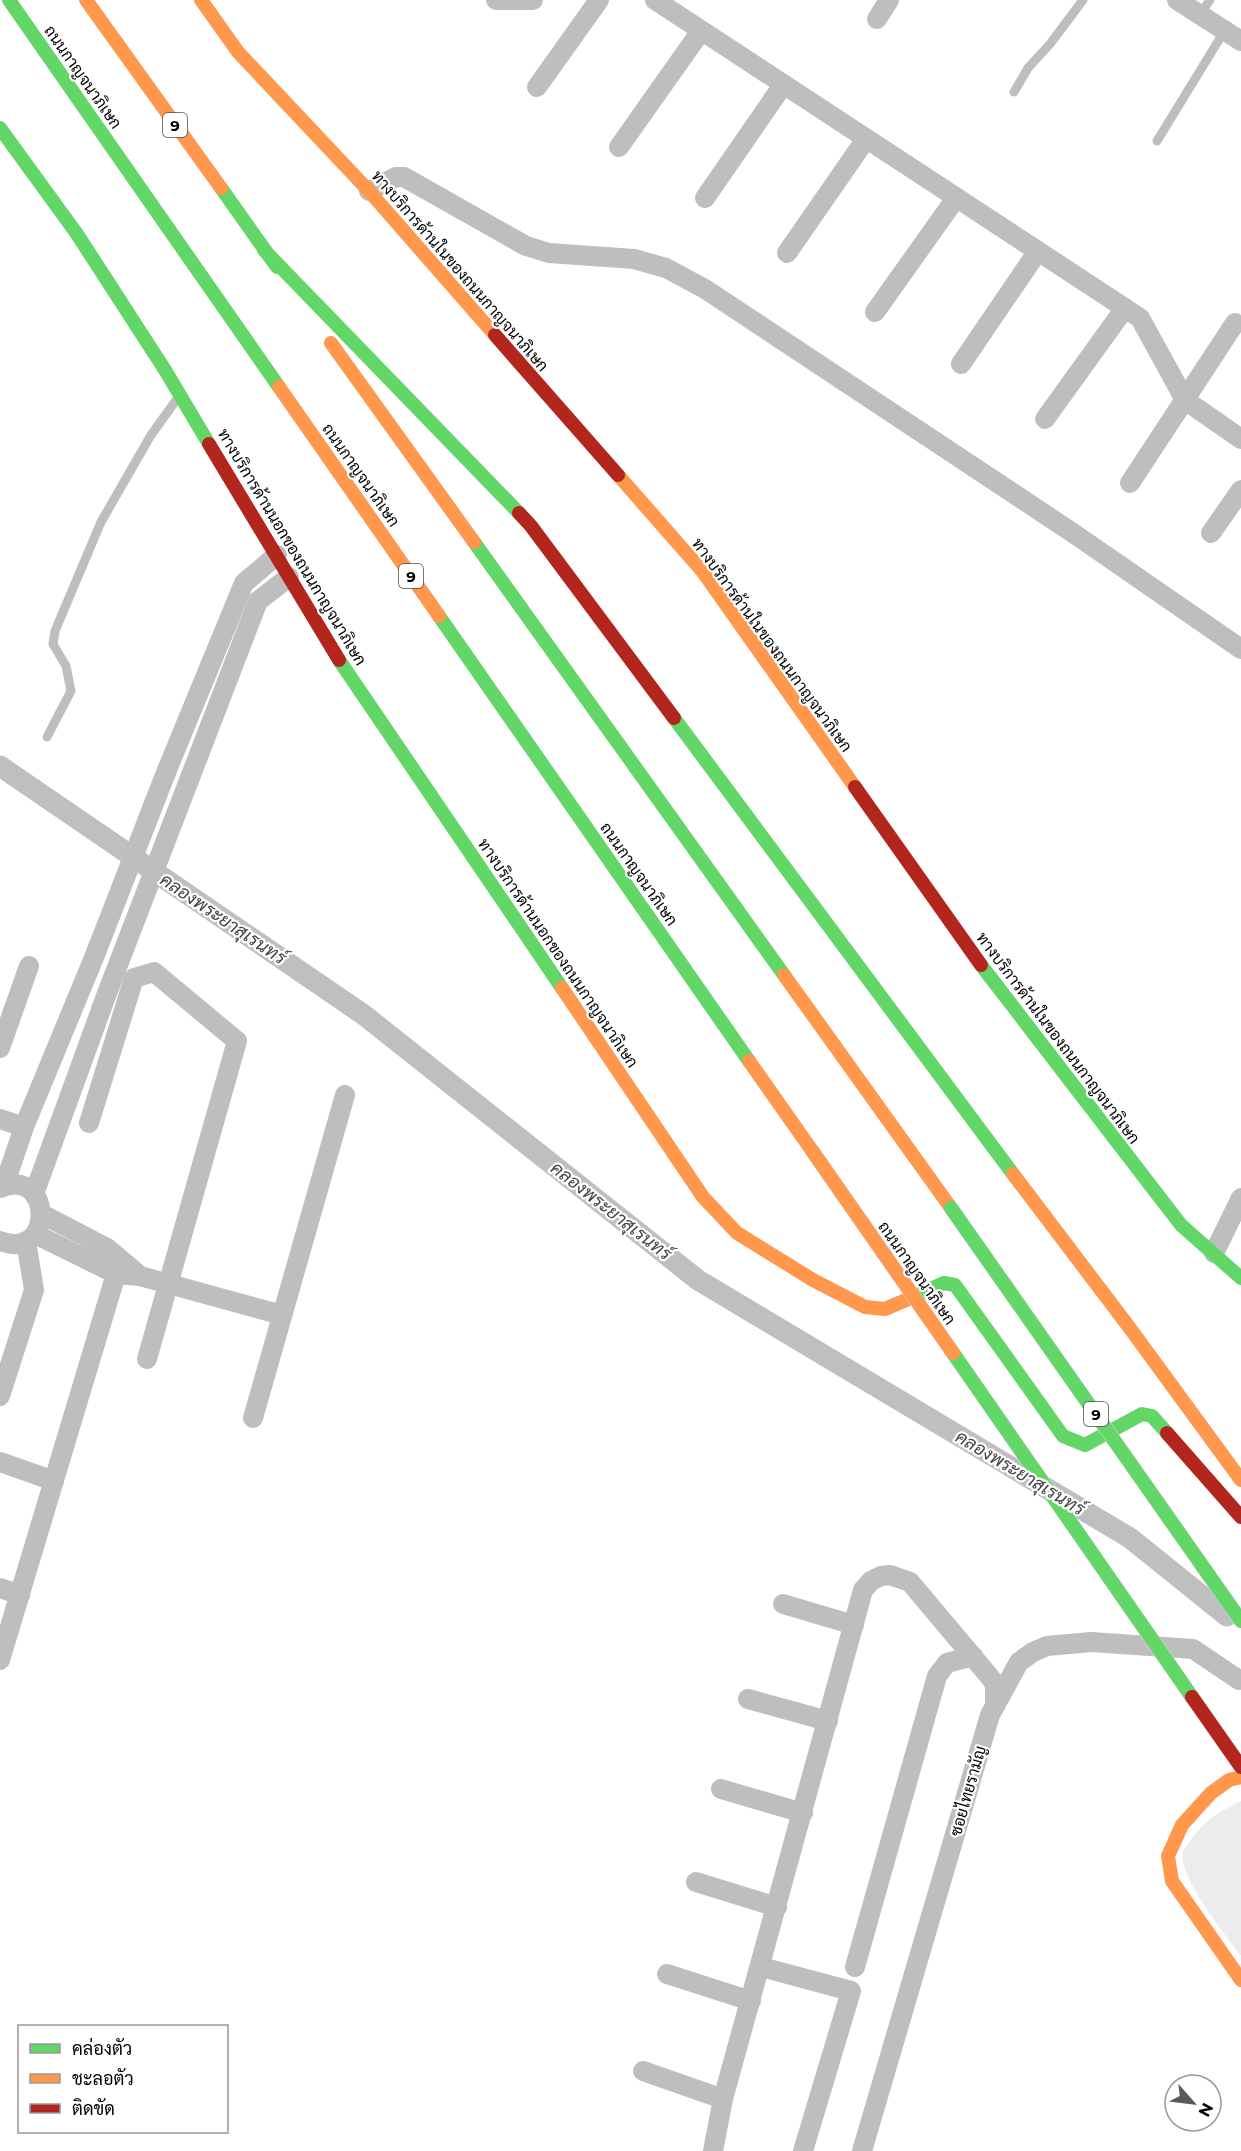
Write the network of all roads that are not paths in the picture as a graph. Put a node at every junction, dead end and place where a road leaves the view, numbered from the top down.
1 (9, 0) edge
2 (86, 0) edge
3 (201, 0) edge
4 (496, 0) edge
5 (533, 0) edge
6 (599, 0) edge
7 (655, 0) edge
8 (890, 0) edge
9 (1083, 0) edge
10 (1177, 0) edge
11 (1205, 7) edge
12 (877, 19) dead end
13 (701, 31) junction
14 (1233, 35) edge
15 (783, 85) junction
16 (537, 87) dead end
17 (1014, 92) dead end
18 (0, 128) edge
19 (866, 139) junction
20 (1157, 141) dead end
21 (619, 147) dead end
22 (369, 191) junction
23 (705, 198) dead end
24 (956, 198) junction
25 (264, 250) junction
26 (1038, 251) junction
27 (787, 253) dead end
28 (1125, 308) junction
29 (875, 312) dead end
30 (1235, 323) dead end
31 (961, 364) dead end
32 (180, 394) junction
33 (1185, 400) junction
34 (1045, 419) dead end
35 (1241, 439) edge
36 (1130, 483) dead end
37 (1241, 490) edge
38 (1211, 533) dead end
39 (277, 555) junction
40 (289, 577) junction
41 (1241, 649) edge
42 (182, 733) junction
43 (47, 737) dead end
44 (202, 743) junction
45 (30, 966) dead end
46 (81, 985) junction
47 (106, 996) junction
48 (0, 1048) edge
49 (345, 1095) dead end
50 (0, 1119) edge
51 (89, 1123) dead end
52 (24, 1128) junction
53 (2, 1187) edge
54 (34, 1194) junction
55 (1241, 1198) edge
56 (42, 1214) junction
57 (30, 1238) junction
58 (0, 1242) edge
59 (1214, 1253) junction
60 (116, 1274) junction
61 (140, 1276) junction
62 (1241, 1278) edge
63 (169, 1284) junction
64 (282, 1315) junction
65 (147, 1359) dead end
66 (0, 1396) edge
67 (253, 1418) dead end
68 (0, 1462) edge
69 (1241, 1480) edge
70 (54, 1481) junction
71 (1241, 1517) edge
72 (0, 1588) edge
73 (20, 1595) junction
74 (783, 1604) dead end
75 (1241, 1620) edge
76 (854, 1625) junction
77 (973, 1656) junction
78 (0, 1660) edge
79 (1239, 1680) dead end
80 (748, 1699) dead end
81 (995, 1705) junction
82 (828, 1721) junction
83 (1241, 1767) edge
84 (1241, 1777) edge
85 (721, 1789) dead end
86 (803, 1813) junction
87 (696, 1882) dead end
88 (777, 1907) junction
89 (761, 1967) junction
90 (855, 1967) dead end
91 (667, 1974) dead end
92 (1241, 1980) edge
93 (751, 2001) junction
94 (643, 2071) dead end
95 (723, 2099) junction
96 (713, 2151) edge
97 (804, 2151) edge
98 (862, 2151) edge

1 - 83 main road, ถนนกาญจนาภิเษก / 9, bridge
2 - 25 main road, 9
3 - 22 main road, ทางบริการด้านในของถนนกาญจนาภิเษก
4 - 5 street
6 - 16 street
7 - 13 street
8 - 12 street
9 - 17 lane
10 - 11 street
11 - 14 street
13 - 15 street
13 - 21 street
14 - 20 lane
15 - 19 street
15 - 23 street
18 - 32 main road, ทางบริการด้านนอกของถนนกาญจนาภิเษก
19 - 24 street
19 - 27 street
22 - 41 street
22 - 59 main road, ทางบริการด้านในของถนนกาญจนาภิเษก
24 - 26 street
24 - 29 street
25 - 69 main road
25 - 75 main road, 9, bridge
26 - 28 street
26 - 31 street
28 - 33 street
28 - 34 street
30 - 33 street
32 - 39 main road, ทางบริการด้านนอกของถนนกาญจนาภิเษก
32 - 43 lane
33 - 35 street
33 - 36 street
37 - 38 street
39 - 40 main road, ทางบริการด้านนอกของถนนกาญจนาภิเษก
39 - 42 street
40 - 44 street
40 - 71 main road, ทางบริการด้านนอกของถนนกาญจนาภิเษก
42 - 44 street
42 - 46 street
44 - 47 street
45 - 48 street
46 - 47 street
46 - 52 street
47 - 54 street
49 - 64 street
50 - 52 street
51 - 63 street
52 - 53 street
53 - 54 street
54 - 56 street
55 - 59 street
56 - 57 street
56 - 61 street
57 - 58 street
57 - 60 street
57 - 66 street
59 - 62 main road, ทางบริการด้านในของถนนกาญจนาภิเษก
60 - 61 street
60 - 70 street
61 - 63 street
63 - 64 street
63 - 65 street
64 - 67 street
68 - 70 street
70 - 73 street
72 - 73 street
73 - 78 street
74 - 76 street
76 - 77 street
76 - 82 street
77 - 81 street
77 - 90 street
79 - 81 street, ซอยไทยรามัญ
80 - 82 street
81 - 98 street, ซอยไทยรามัญ
82 - 86 street
84 - 92 main road
85 - 86 street
86 - 88 street
87 - 88 street
88 - 89 street
89 - 93 street
89 - 97 street
91 - 93 street
93 - 95 street
94 - 95 street
95 - 96 street

